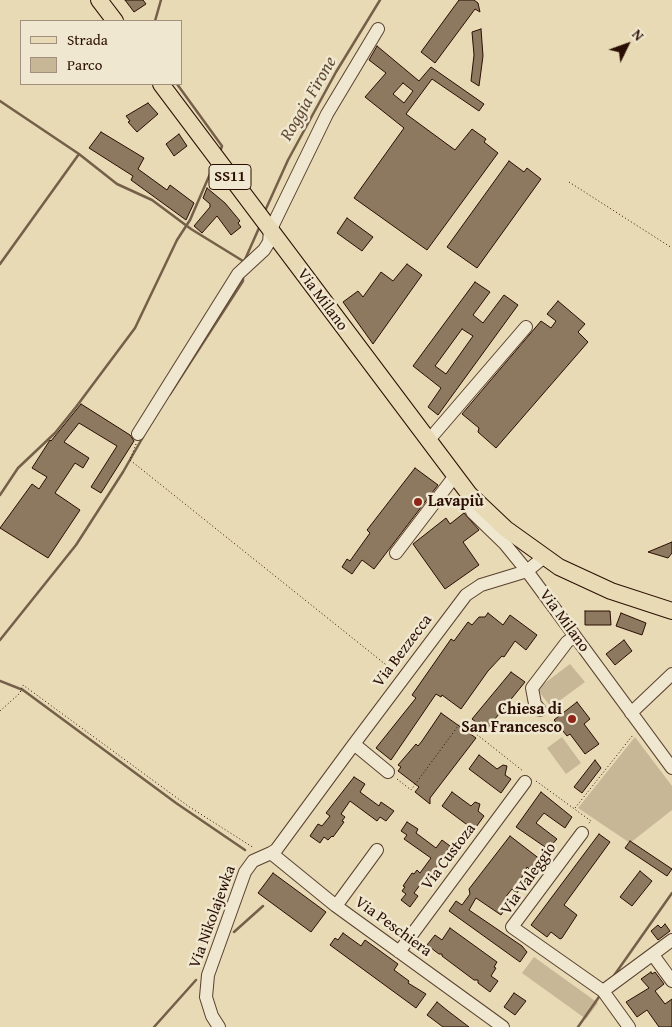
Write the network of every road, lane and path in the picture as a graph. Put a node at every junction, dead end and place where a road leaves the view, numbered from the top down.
1 (99, 0) edge
2 (114, 20) edge
3 (378, 29) dead end
4 (162, 85) edge
5 (569, 182) dead end
6 (270, 231) junction
7 (672, 248) edge
8 (526, 327) dead end
9 (138, 434) joint
10 (428, 441) junction
11 (454, 476) junction
12 (480, 512) junction
13 (396, 553) dead end
14 (544, 557) junction
15 (527, 571) junction
16 (672, 611) edge
17 (575, 636) junction
18 (672, 674) edge
19 (404, 676) junction
20 (540, 710) dead end
21 (0, 711) edge
22 (631, 712) junction
23 (642, 728) junction
24 (354, 744) junction
25 (672, 768) edge
26 (388, 772) joint
27 (525, 782) dead end
28 (575, 809) junction
29 (582, 833) joint
30 (377, 850) dead end
31 (268, 854) junction
32 (336, 906) junction
33 (672, 940) edge
34 (399, 952) junction
35 (652, 955) junction
36 (672, 981) edge
37 (603, 991) junction
38 (220, 1027) edge
39 (503, 1027) edge
40 (629, 1027) edge

1 - 2 main road
3 - 6 street
4 - 6 main road, Via Milano / SS11
5 - 7 path
6 - 9 street
6 - 10 main road, Via Milano / SS11
8 - 10 street
9 - 19 path
10 - 11 main road, Via Milano
11 - 12 main road, Via Milano
11 - 13 street
12 - 14 main road
12 - 15 street, Via Milano
14 - 15 street
14 - 16 main road
15 - 17 street, Via Milano
15 - 19 street, Via Bezzecca
17 - 20 street
17 - 22 street, Via Milano
18 - 22 street
19 - 24 street, Via Bezzecca
21 - 31 path
22 - 23 street, Via Milano
23 - 25 street, Via Milano
23 - 28 path
24 - 26 street
24 - 31 street, Via Bezzecca
26 - 28 path
27 - 34 street, Via Custoza
28 - 29 path
29 - 37 street, Via Valeggio
30 - 32 street
31 - 32 street, Via Peschiera
31 - 38 street, Via Nikolajewka
32 - 34 street, Via Peschiera
33 - 35 street
34 - 39 street, Via Peschiera
35 - 36 street
35 - 37 street
37 - 40 street

